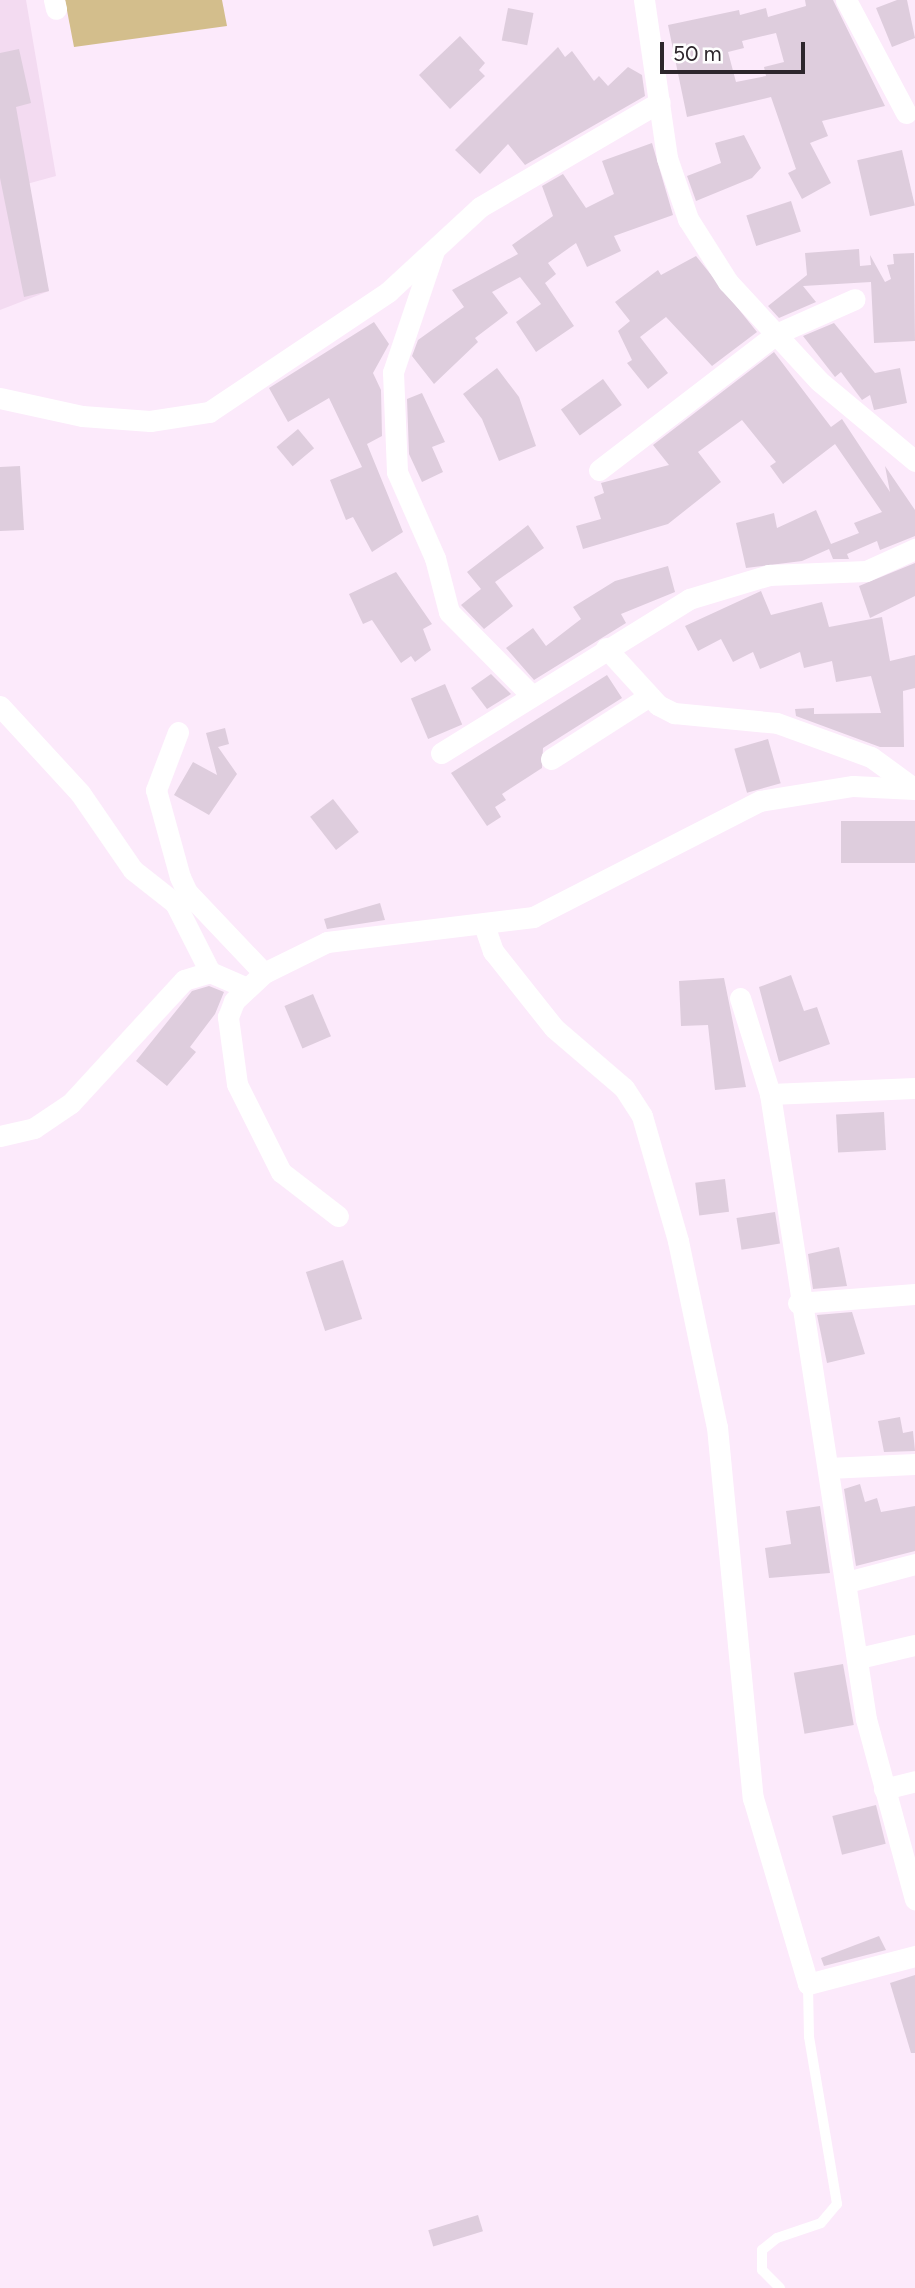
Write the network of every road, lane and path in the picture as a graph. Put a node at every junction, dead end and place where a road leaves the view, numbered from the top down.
1 (644, 0) edge
2 (845, 0) edge
3 (660, 102) junction
4 (906, 113) dead end
5 (434, 249) junction
6 (855, 299) dead end
7 (776, 334) junction
8 (0, 398) edge
9 (915, 461) edge
10 (599, 470) dead end
11 (915, 549) edge
12 (606, 648) junction
13 (531, 695) junction
14 (649, 695) junction
15 (0, 706) edge
16 (178, 732) dead end
17 (441, 753) dead end
18 (551, 760) dead end
19 (915, 789) edge
20 (484, 925) junction
21 (210, 972) junction
22 (264, 973) junction
23 (247, 988) junction
24 (740, 998) dead end
25 (915, 1088) edge
26 (770, 1094) junction
27 (0, 1136) edge
28 (338, 1216) dead end
29 (915, 1294) edge
30 (798, 1303) junction
31 (915, 1464) edge
32 (828, 1468) junction
33 (915, 1564) edge
34 (847, 1582) junction
35 (915, 1645) edge
36 (859, 1658) junction
37 (915, 1781) edge
38 (884, 1788) junction
39 (915, 1899) edge
40 (915, 1956) edge
41 (808, 1984) junction
42 (780, 2288) edge

1 - 3 street
2 - 4 street
3 - 5 street
3 - 7 street
5 - 8 street
5 - 13 street
6 - 7 street
7 - 9 street
7 - 10 street
11 - 12 street
12 - 13 street
12 - 14 street
13 - 17 street
14 - 18 street
14 - 19 street
15 - 21 street
16 - 22 street
19 - 20 street
20 - 22 street
20 - 41 street
21 - 23 street
21 - 27 street
22 - 23 street
23 - 28 street
24 - 26 street
25 - 26 street
26 - 30 street
29 - 30 street
30 - 32 street
31 - 32 street
32 - 34 street
33 - 34 street
34 - 36 street
35 - 36 street
36 - 38 street
37 - 38 street
38 - 39 street
40 - 41 street
41 - 42 lane

